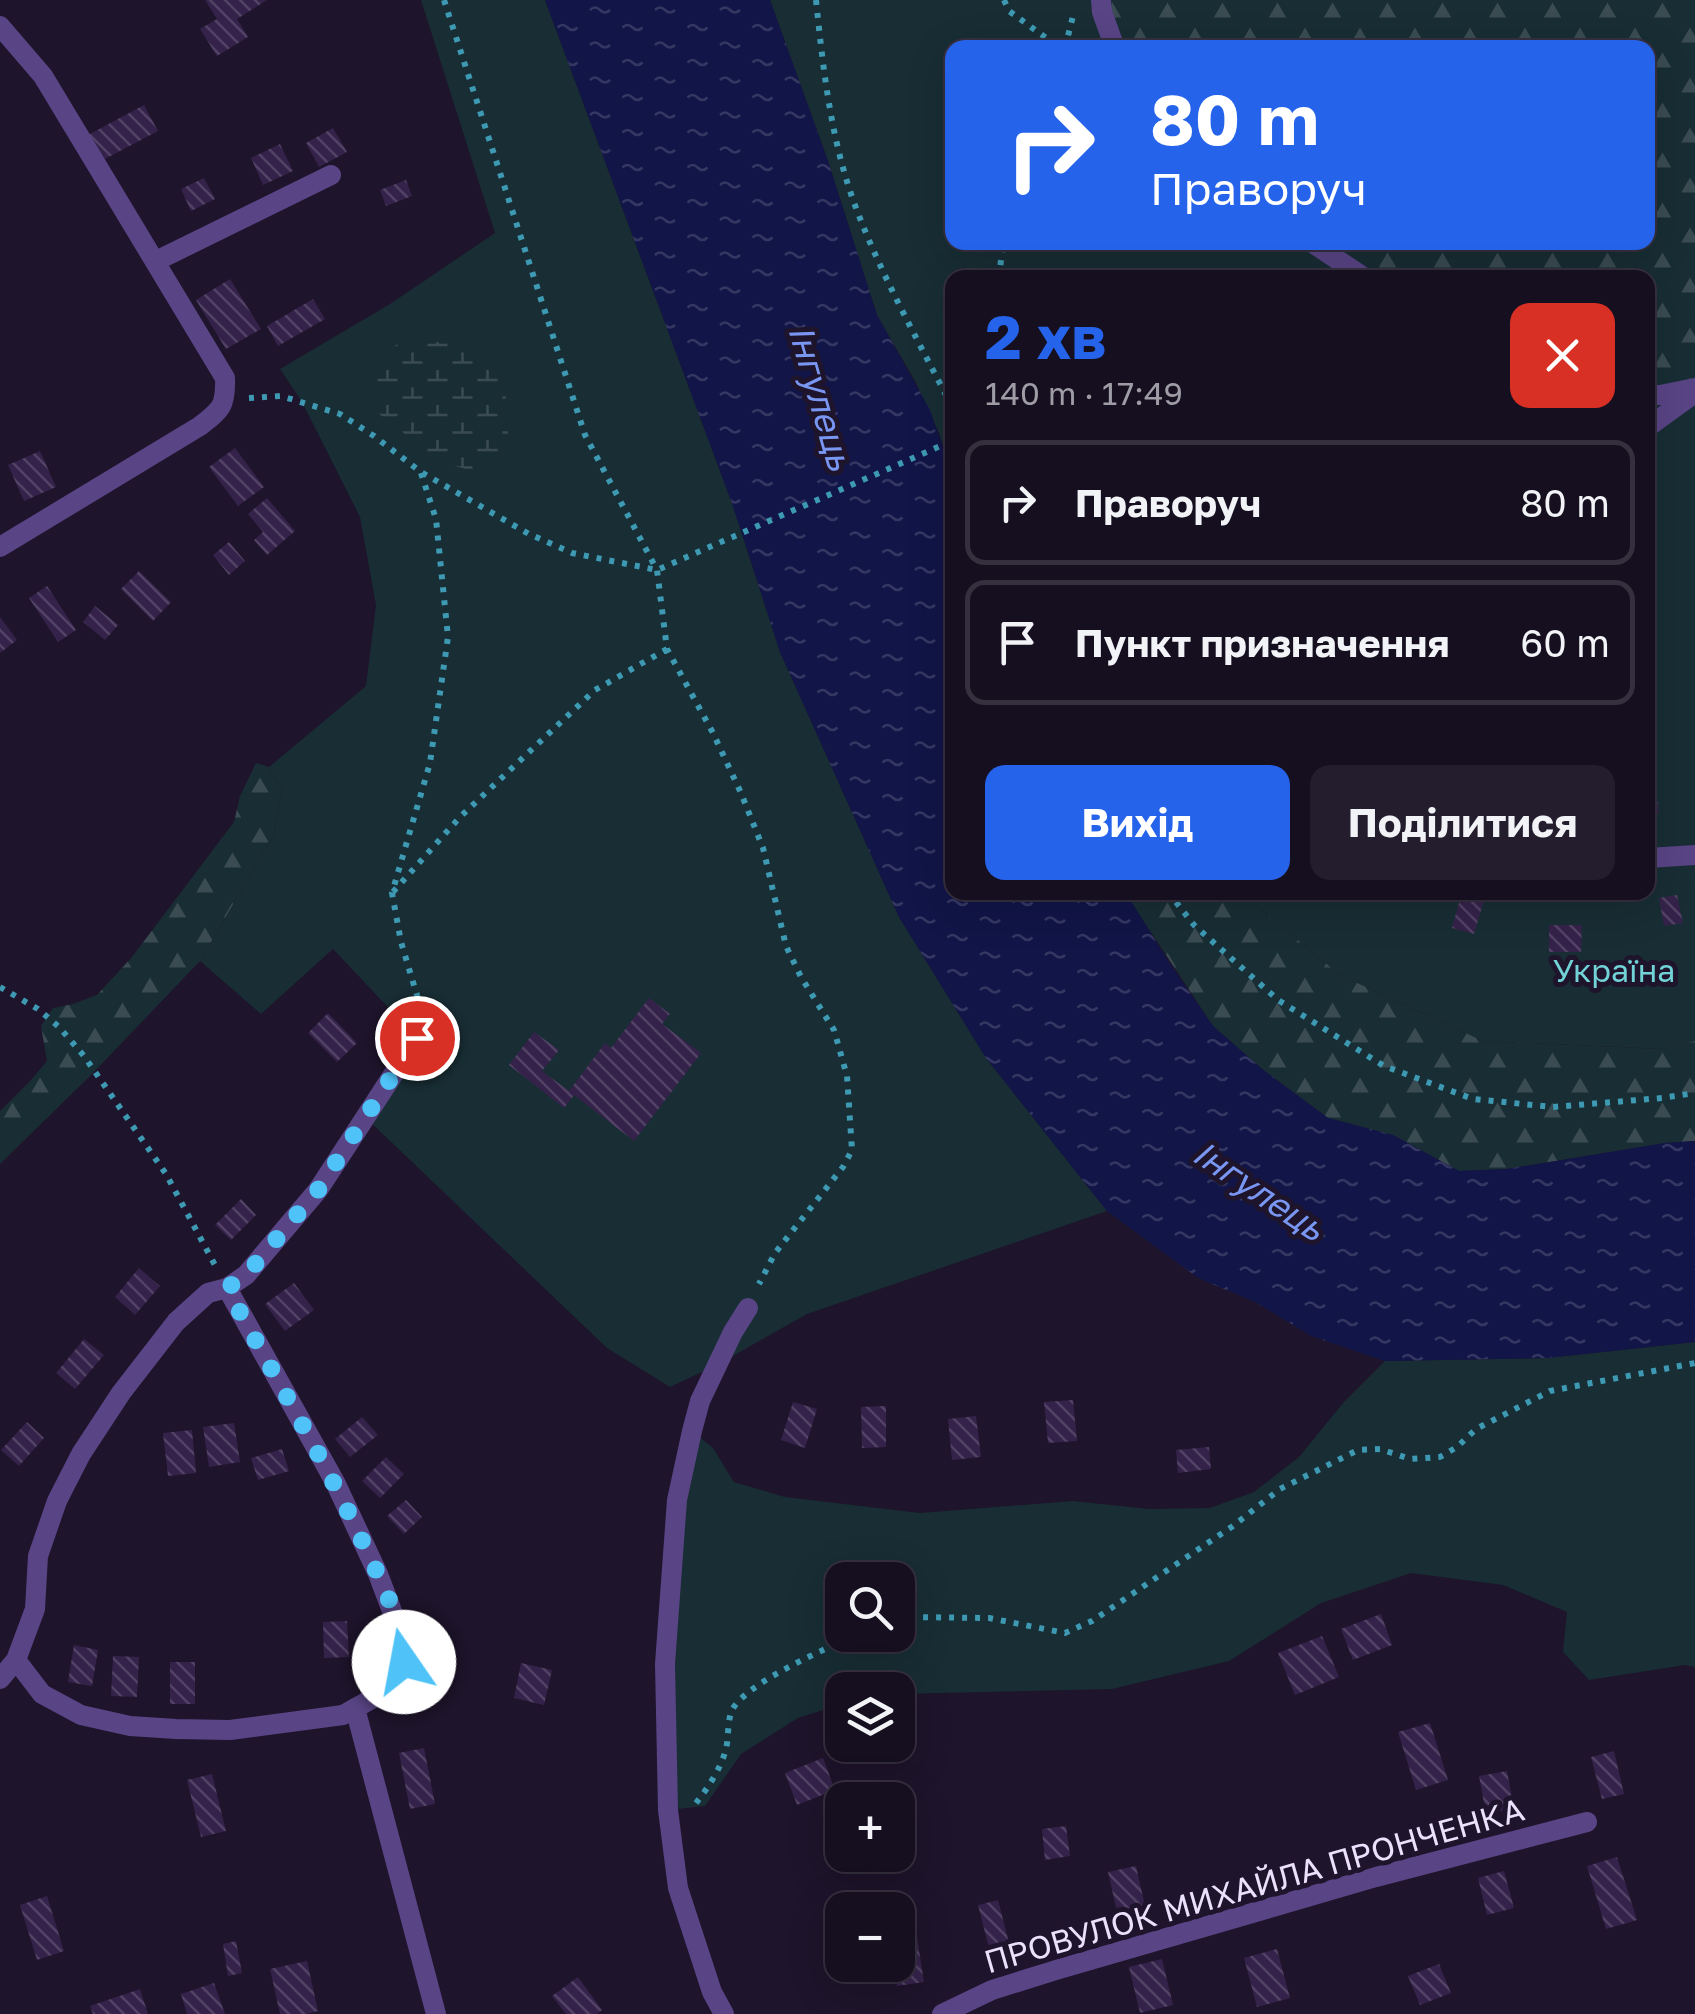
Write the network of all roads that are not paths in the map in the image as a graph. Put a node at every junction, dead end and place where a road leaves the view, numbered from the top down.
1 (1101, 0) edge
2 (0, 26) edge
3 (1112, 40) edge
4 (332, 175) dead end
5 (1323, 250) edge
6 (156, 261) junction
7 (1353, 270) edge
8 (1695, 391) edge
9 (1655, 394) edge
10 (1655, 422) edge
11 (0, 547) edge
12 (1695, 855) edge
13 (1655, 858) edge
14 (417, 1038) road end
15 (227, 1288) junction
16 (748, 1308) road end
17 (16, 1660) junction
18 (0, 1679) edge
19 (355, 1708) junction
20 (1586, 1822) dead end
21 (436, 2014) edge
22 (724, 2014) edge
23 (942, 2014) edge

1 - 3 street
2 - 6 street
4 - 6 street
5 - 7 street
6 - 11 street
8 - 9 street
8 - 10 street
12 - 13 street
14 - 15 street
15 - 17 street
15 - 19 street
16 - 22 street
17 - 18 street
17 - 19 street
19 - 21 street
20 - 23 street, ПРОВУЛОК МИХАЙЛА ПРОНЧЕНКА

